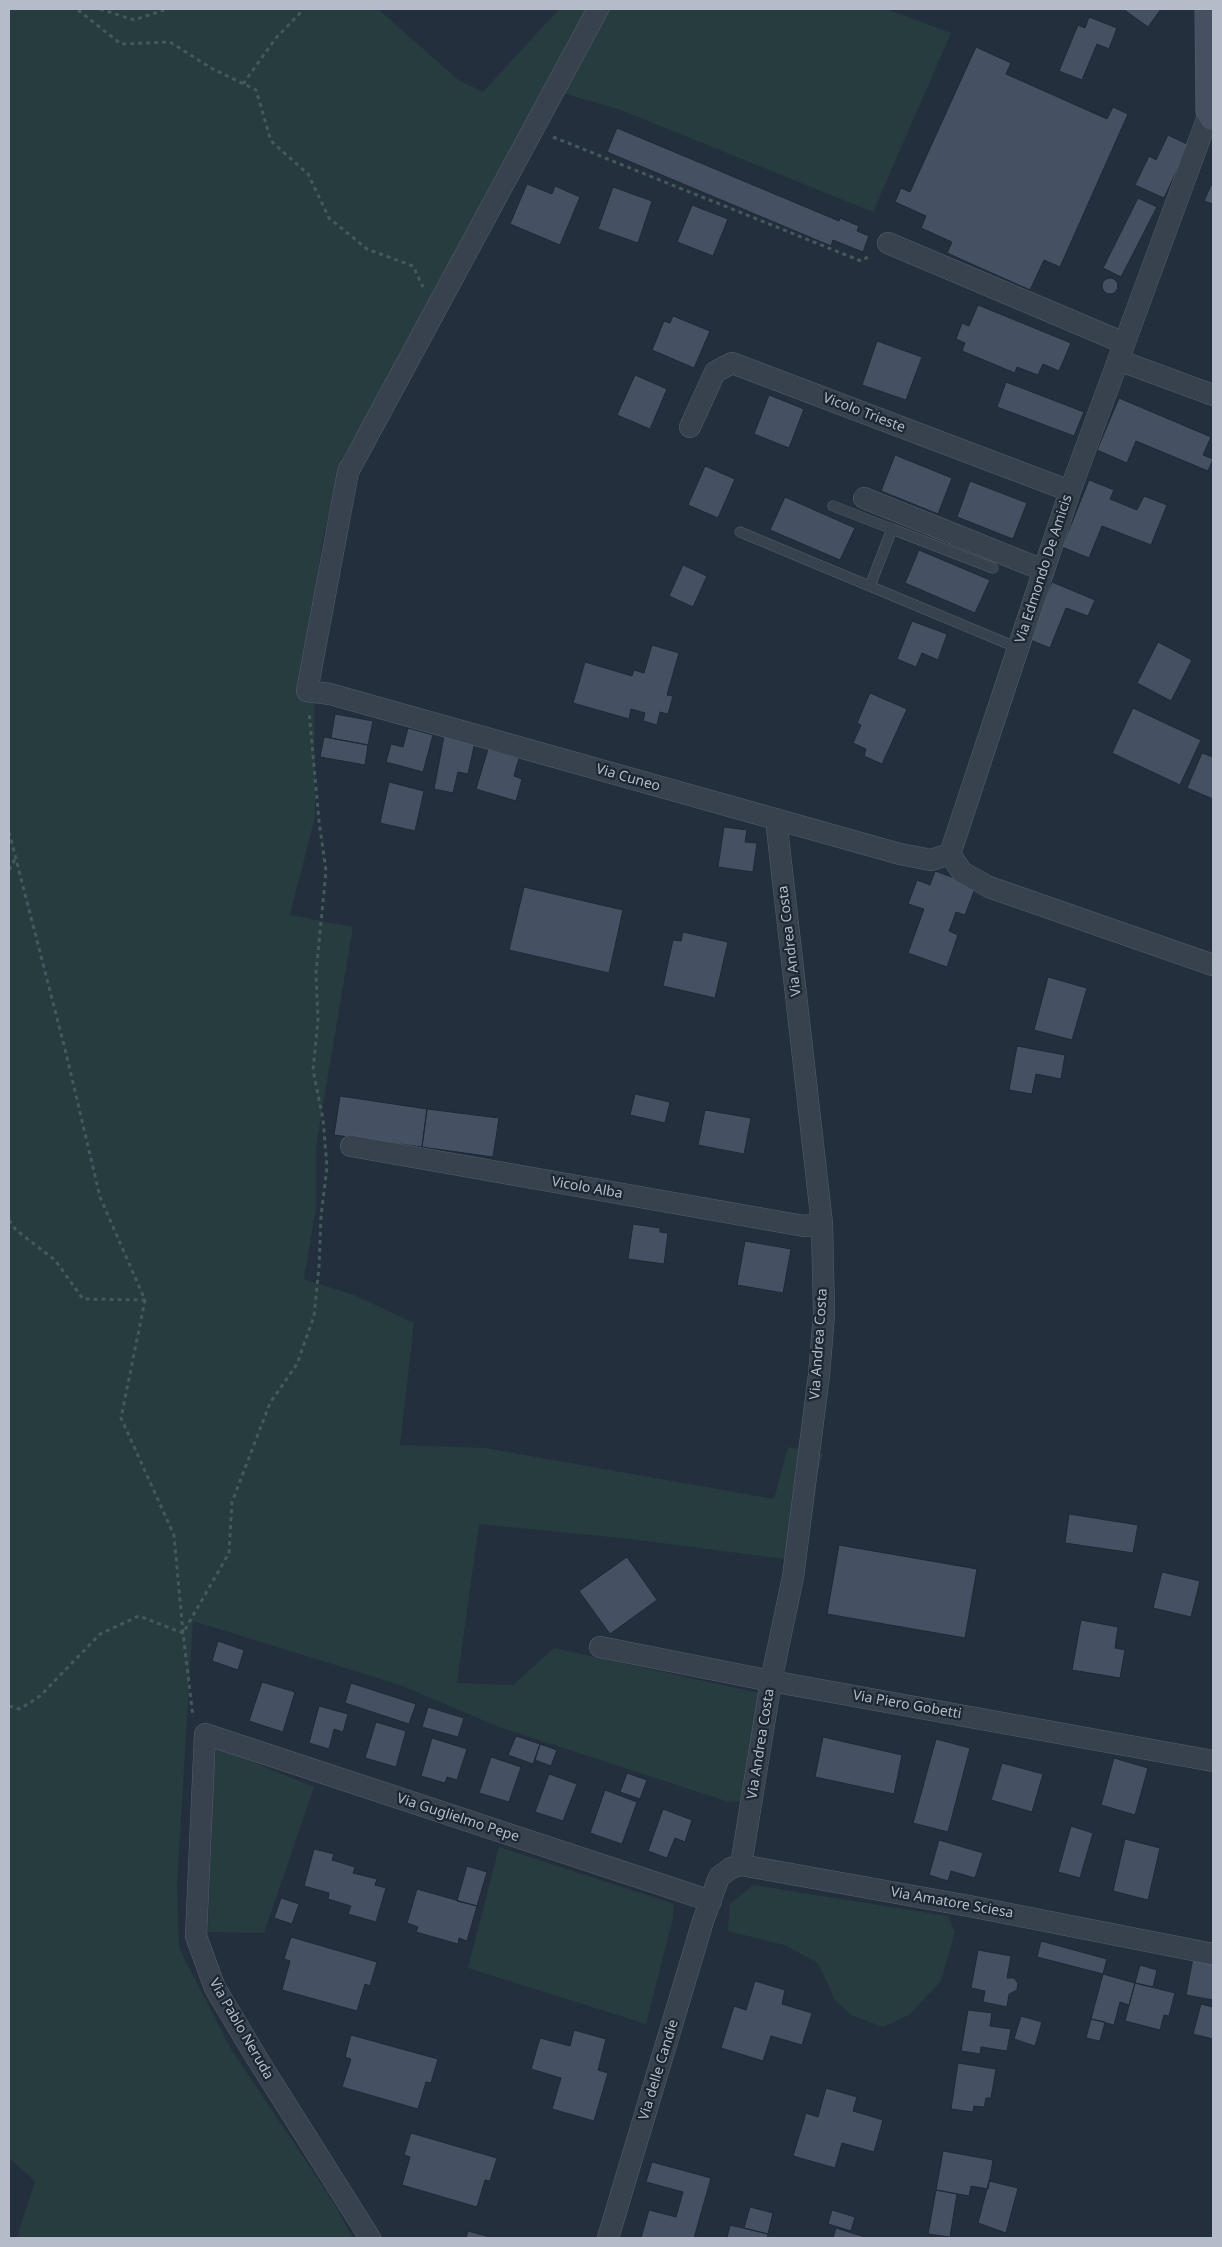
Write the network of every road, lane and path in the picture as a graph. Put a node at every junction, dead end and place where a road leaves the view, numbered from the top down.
1 (79, 9) edge
2 (100, 9) edge
3 (167, 9) edge
4 (304, 9) edge
5 (1209, 9) edge
6 (595, 17) edge
7 (243, 84) junction
8 (1212, 114) edge
9 (535, 129) junction
10 (888, 244) joint
11 (436, 312) junction
12 (1121, 351) junction
13 (1213, 395) edge
14 (690, 427) dead end
15 (1070, 491) junction
16 (864, 498) dead end
17 (833, 506) dead end
18 (892, 529) junction
19 (740, 532) dead end
20 (993, 568) dead end
21 (1043, 570) junction
22 (870, 586) junction
23 (1018, 648) junction
24 (307, 691) junction
25 (776, 819) junction
26 (9, 832) edge
27 (950, 854) junction
28 (16, 858) junction
29 (9, 870) edge
30 (1213, 965) edge
31 (351, 1146) dead end
32 (9, 1220) edge
33 (822, 1224) junction
34 (145, 1300) junction
35 (183, 1633) junction
36 (600, 1647) dead end
37 (772, 1681) junction
38 (9, 1706) edge
39 (205, 1734) junction
40 (1213, 1761) edge
41 (741, 1865) junction
42 (711, 1901) junction
43 (1213, 1954) edge
44 (370, 2238) edge
45 (608, 2238) edge

1 - 7 path
2 - 3 path
4 - 7 path
5 - 8 street, Via Edmondo De Amicis
6 - 9 street
7 - 11 path
8 - 12 street, Via Edmondo De Amicis
9 - 10 path
9 - 11 street
10 - 12 street
11 - 24 street
12 - 13 street
12 - 15 street, Via Edmondo De Amicis
14 - 15 street, Vicolo Trieste
15 - 21 street, Via Edmondo De Amicis
16 - 21 street
17 - 18 lane
18 - 20 lane
18 - 22 lane
19 - 22 lane
21 - 23 street, Via Edmondo De Amicis
22 - 23 lane
23 - 27 street, Via Edmondo De Amicis
24 - 25 street, Via Cuneo
24 - 35 path
25 - 27 street, Via Cuneo
25 - 33 street, Via Andrea Costa
26 - 28 path
27 - 30 street
28 - 29 path
28 - 34 path
31 - 33 street, Vicolo Alba
32 - 34 path
33 - 37 street, Via Andrea Costa
34 - 35 path
35 - 38 path
35 - 39 path
36 - 37 street, Via Piero Gobetti
37 - 40 street, Via Piero Gobetti
37 - 41 street, Via Andrea Costa
39 - 42 street, Via Guglielmo Pepe
39 - 44 street, Via Pablo Neruda
41 - 42 street
41 - 43 street, Via Amatore Sciesa
42 - 45 street, Via delle Candie

